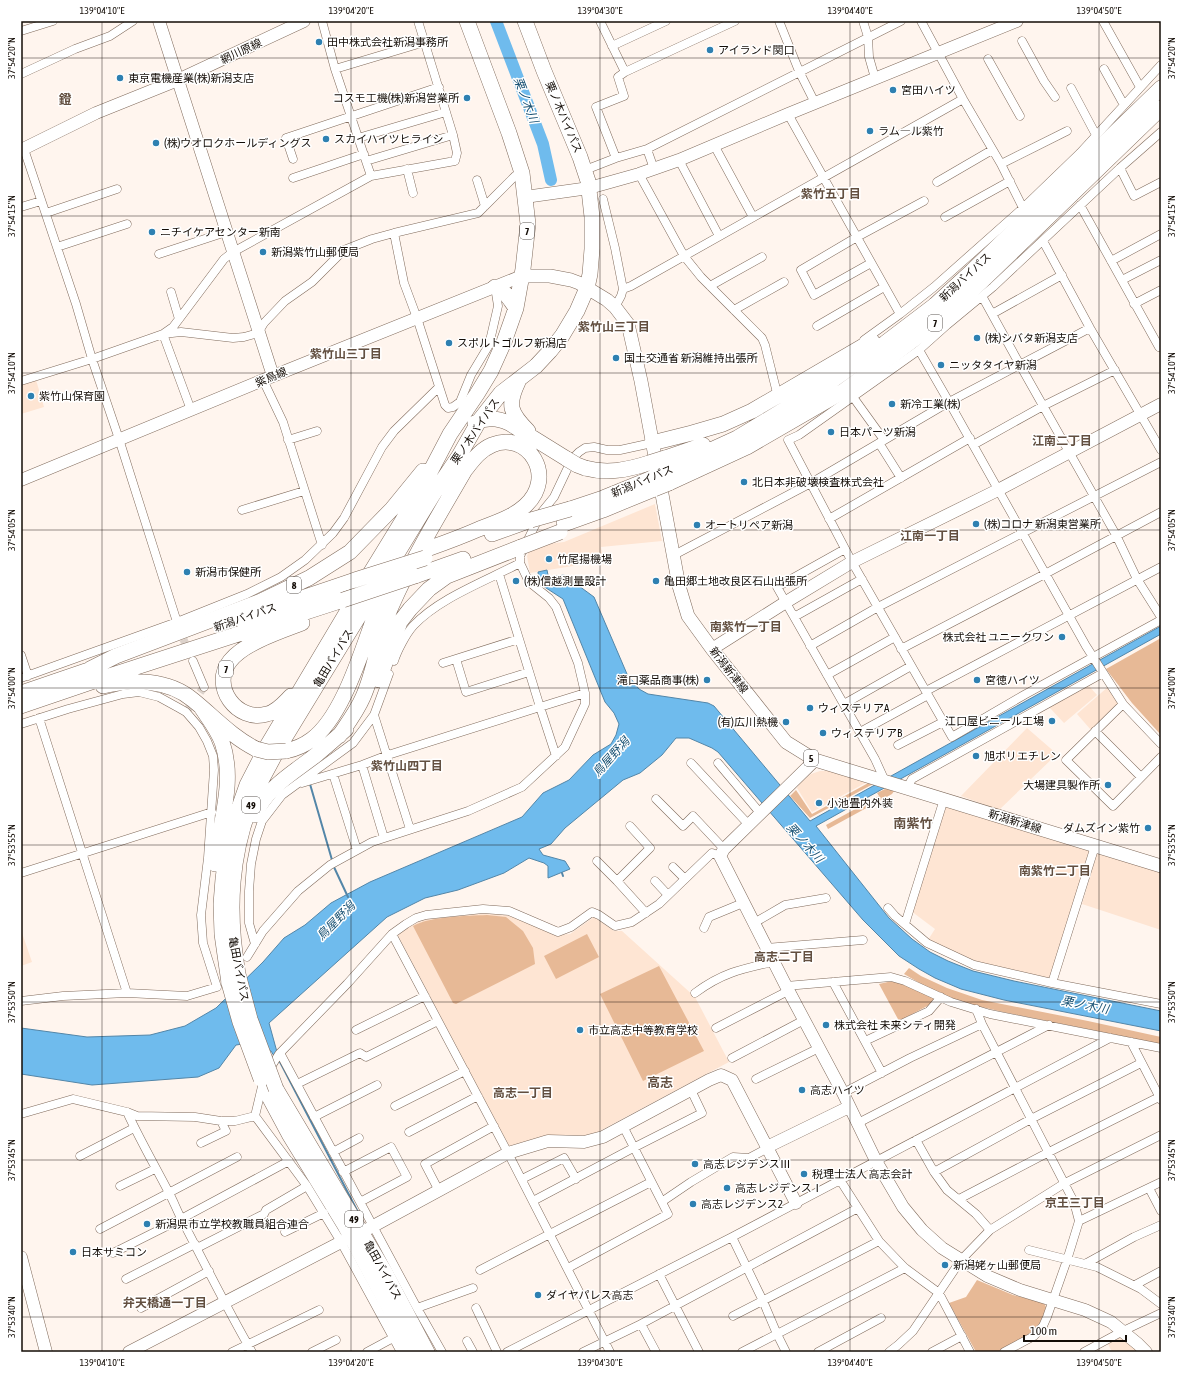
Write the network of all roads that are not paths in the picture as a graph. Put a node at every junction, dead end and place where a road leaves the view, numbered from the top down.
1 (53, 21) edge
2 (133, 21) edge
3 (159, 21) edge
4 (304, 21) edge
5 (322, 21) edge
6 (418, 21) edge
7 (467, 21) edge
8 (525, 21) edge
9 (600, 21) edge
10 (666, 21) edge
11 (735, 21) edge
12 (779, 21) edge
13 (863, 21) edge
14 (901, 21) edge
15 (921, 21) edge
16 (1017, 21) edge
17 (1103, 21) edge
18 (21, 31) edge
19 (868, 37) junction
20 (424, 42) junction
21 (1022, 42) dead end
22 (612, 46) junction
23 (938, 53) junction
24 (988, 59) dead end
25 (1161, 65) edge
26 (1104, 69) dead end
27 (336, 70) junction
28 (799, 71) junction
29 (624, 72) junction
30 (21, 74) edge
31 (875, 78) junction
32 (178, 80) junction
33 (439, 87) junction
34 (1140, 87) junction
35 (1071, 88) dead end
36 (1161, 88) edge
37 (1055, 97) dead end
38 (963, 99) junction
39 (815, 103) junction
40 (1124, 105) junction
41 (1161, 108) edge
42 (446, 112) junction
43 (788, 114) junction
44 (351, 116) junction
45 (1020, 116) dead end
46 (1067, 131) dead end
47 (1161, 132) edge
48 (453, 135) junction
49 (1096, 135) junction
50 (358, 138) junction
51 (714, 146) junction
52 (647, 148) junction
53 (22, 150) edge
54 (992, 150) junction
55 (365, 157) junction
56 (616, 158) junction
57 (293, 159) dead end
58 (679, 160) junction
59 (1001, 164) junction
60 (1120, 168) junction
61 (407, 169) junction
62 (654, 169) junction
63 (585, 170) junction
64 (522, 173) junction
65 (638, 174) junction
66 (371, 176) junction
67 (825, 177) junction
68 (293, 178) dead end
69 (477, 180) dead end
70 (1010, 181) junction
71 (937, 182) dead end
72 (1161, 182) edge
73 (589, 188) junction
74 (117, 189) dead end
75 (412, 193) dead end
76 (525, 197) junction
77 (603, 199) dead end
78 (41, 200) junction
79 (924, 201) dead end
80 (1080, 205) junction
81 (485, 206) junction
82 (21, 208) edge
83 (1024, 209) junction
84 (46, 213) junction
85 (752, 217) junction
86 (945, 217) dead end
87 (127, 224) dead end
88 (226, 232) junction
89 (394, 233) junction
90 (1161, 234) edge
91 (719, 236) junction
92 (857, 238) junction
93 (1043, 241) junction
94 (57, 247) junction
95 (232, 252) junction
96 (159, 254) dead end
97 (684, 256) junction
98 (762, 257) dead end
99 (1161, 260) edge
100 (1110, 261) junction
101 (871, 263) junction
102 (972, 271) junction
103 (1062, 275) junction
104 (522, 276) junction
105 (1122, 280) junction
106 (784, 282) dead end
107 (495, 286) junction
108 (710, 286) junction
109 (884, 287) junction
110 (587, 288) junction
111 (623, 289) junction
112 (1161, 290) edge
113 (170, 292) dead end
114 (982, 296) junction
115 (1134, 304) junction
116 (615, 307) junction
117 (516, 308) junction
118 (734, 310) junction
119 (900, 314) junction
120 (992, 314) junction
121 (417, 318) junction
122 (179, 319) junction
123 (817, 326) dead end
124 (1090, 328) junction
125 (258, 332) junction
126 (163, 334) junction
127 (1161, 346) edge
128 (919, 350) junction
129 (92, 359) junction
130 (1020, 365) junction
131 (1115, 370) junction
132 (268, 378) junction
133 (21, 381) edge
134 (518, 381) junction
135 (439, 387) junction
136 (777, 392) junction
137 (853, 397) junction
138 (949, 402) junction
139 (1161, 404) edge
140 (1043, 406) junction
141 (190, 410) junction
142 (1140, 415) junction
143 (480, 421) junction
144 (317, 431) dead end
145 (692, 433) junction
146 (450, 434) junction
147 (119, 439) junction
148 (288, 440) junction
149 (882, 441) junction
150 (539, 442) junction
151 (971, 442) junction
152 (652, 443) junction
153 (1161, 450) edge
154 (1069, 453) junction
155 (459, 456) junction
156 (1161, 462) edge
157 (667, 471) junction
158 (901, 478) junction
159 (21, 480) edge
160 (811, 483) junction
161 (652, 484) junction
162 (998, 490) junction
163 (304, 491) junction
164 (417, 497) junction
165 (1094, 497) junction
166 (242, 510) dead end
167 (1161, 512) edge
168 (829, 519) junction
169 (1022, 534) junction
170 (1116, 535) junction
171 (523, 543) junction
172 (322, 545) junction
173 (845, 549) junction
174 (428, 553) junction
175 (674, 555) junction
176 (852, 562) junction
177 (520, 563) junction
178 (1161, 567) edge
179 (499, 574) junction
180 (1045, 574) junction
181 (382, 577) junction
182 (862, 579) junction
183 (1137, 579) junction
184 (359, 583) junction
185 (786, 602) junction
186 (341, 604) junction
187 (878, 607) junction
188 (1068, 615) junction
189 (794, 617) junction
190 (1161, 618) edge
191 (177, 622) junction
192 (895, 637) junction
193 (519, 639) junction
194 (810, 646) junction
195 (712, 649) junction
196 (901, 649) junction
197 (21, 655) edge
198 (1093, 657) junction
199 (456, 659) junction
200 (193, 661) tunnel mouth
201 (443, 663) dead end
202 (911, 666) junction
203 (90, 669) junction
204 (529, 672) junction
205 (1103, 673) junction
206 (827, 675) junction
207 (24, 677) edge
208 (308, 679) junction
209 (204, 687) dead end
210 (21, 693) edge
211 (586, 693) junction
212 (927, 693) junction
213 (43, 699) junction
214 (844, 704) junction
215 (1123, 704) junction
216 (21, 706) edge
217 (201, 708) junction
218 (540, 708) junction
219 (374, 715) junction
220 (39, 718) junction
221 (943, 722) junction
222 (21, 724) edge
223 (1095, 731) junction
224 (860, 732) junction
225 (339, 736) junction
226 (1161, 744) edge
227 (898, 745) dead end
228 (388, 755) junction
229 (556, 756) junction
230 (1161, 757) edge
231 (815, 760) junction
232 (718, 762) dead end
233 (691, 763) dead end
234 (362, 765) junction
235 (333, 774) junction
236 (1141, 778) junction
237 (885, 781) junction
238 (295, 784) junction
239 (907, 788) junction
240 (656, 799) dead end
241 (944, 799) junction
242 (212, 812) junction
243 (762, 812) junction
244 (749, 825) junction
245 (630, 826) dead end
246 (410, 829) junction
247 (384, 838) junction
248 (240, 841) junction
249 (1095, 846) junction
250 (357, 850) junction
251 (722, 852) junction
252 (83, 853) junction
253 (597, 861) dead end
254 (1161, 866) edge
255 (673, 867) dead end
256 (21, 873) edge
257 (685, 878) junction
258 (616, 881) junction
259 (655, 881) dead end
260 (668, 895) junction
261 (826, 898) dead end
262 (743, 903) junction
263 (888, 908) dead end
264 (646, 913) junction
265 (754, 923) junction
266 (905, 924) junction
267 (704, 928) dead end
268 (392, 934) junction
269 (863, 940) dead end
270 (255, 944) junction
271 (766, 948) junction
272 (247, 958) dead end
273 (774, 962) junction
274 (228, 979) junction
275 (833, 982) junction
276 (1052, 983) junction
277 (787, 988) junction
278 (127, 993) junction
279 (695, 993) dead end
280 (424, 996) junction
281 (941, 997) junction
282 (21, 1001) edge
283 (1161, 1004) edge
284 (976, 1009) junction
285 (804, 1020) junction
286 (438, 1021) junction
287 (982, 1024) junction
288 (1049, 1025) junction
289 (716, 1028) dead end
290 (356, 1030) dead end
291 (1110, 1038) junction
292 (865, 1041) junction
293 (1130, 1042) junction
294 (819, 1048) junction
295 (1161, 1048) edge
296 (997, 1053) junction
297 (278, 1056) junction
298 (732, 1058) dead end
299 (1141, 1062) junction
300 (465, 1071) junction
301 (882, 1073) junction
302 (756, 1080) dead end
303 (297, 1084) junction
304 (377, 1085) dead end
305 (1015, 1088) junction
306 (691, 1090) junction
307 (272, 1091) junction
308 (843, 1093) junction
309 (478, 1096) junction
310 (1160, 1098) edge
311 (395, 1106) dead end
312 (849, 1107) junction
313 (127, 1112) junction
314 (21, 1114) edge
315 (255, 1116) junction
316 (314, 1117) junction
317 (1031, 1119) junction
318 (221, 1121) junction
319 (858, 1123) junction
320 (494, 1126) junction
321 (623, 1126) junction
322 (134, 1128) junction
323 (409, 1132) dead end
324 (1161, 1135) edge
325 (359, 1138) dead end
326 (916, 1140) junction
327 (202, 1143) dead end
328 (635, 1147) junction
329 (767, 1147) junction
330 (333, 1152) junction
331 (1049, 1152) junction
332 (508, 1154) junction
333 (80, 1156) dead end
334 (237, 1157) dead end
335 (289, 1161) junction
336 (876, 1161) junction
337 (155, 1169) junction
338 (343, 1172) junction
339 (934, 1172) junction
340 (576, 1178) junction
341 (522, 1179) junction
342 (840, 1180) junction
343 (652, 1182) junction
344 (1161, 1182) edge
345 (1065, 1183) junction
346 (123, 1186) dead end
347 (308, 1186) junction
348 (1149, 1188) junction
349 (439, 1191) junction
350 (169, 1193) junction
351 (959, 1199) junction
352 (533, 1201) junction
353 (360, 1202) junction
354 (662, 1202) junction
355 (796, 1203) junction
356 (858, 1208) junction
357 (1161, 1211) edge
358 (324, 1213) junction
359 (181, 1219) junction
360 (1079, 1221) junction
361 (1161, 1225) edge
362 (370, 1228) junction
363 (100, 1229) dead end
364 (990, 1230) junction
365 (285, 1232) dead end
366 (551, 1235) junction
367 (732, 1237) junction
368 (343, 1241) junction
369 (879, 1242) junction
370 (196, 1246) junction
371 (1029, 1250) dead end
372 (113, 1253) dead end
373 (21, 1257) edge
374 (961, 1260) junction
375 (1067, 1260) junction
376 (1085, 1264) junction
377 (568, 1268) junction
378 (747, 1268) junction
379 (905, 1268) junction
380 (480, 1270) dead end
381 (209, 1271) junction
382 (1161, 1271) edge
383 (659, 1274) junction
384 (126, 1278) dead end
385 (1135, 1285) junction
386 (473, 1288) dead end
387 (939, 1294) junction
388 (1053, 1300) junction
389 (763, 1301) junction
390 (224, 1303) junction
391 (1161, 1304) edge
392 (675, 1306) junction
393 (140, 1308) dead end
394 (417, 1308) junction
395 (476, 1308) dead end
396 (319, 1310) dead end
397 (589, 1310) junction
398 (1161, 1313) edge
399 (733, 1316) dead end
400 (881, 1318) dead end
401 (641, 1324) junction
402 (1123, 1331) junction
403 (777, 1334) junction
404 (962, 1336) junction
405 (394, 1338) junction
406 (336, 1340) dead end
407 (467, 1341) dead end
408 (604, 1341) junction
409 (249, 1348) edge
410 (900, 1349) edge
411 (46, 1352) edge
412 (129, 1352) edge
413 (232, 1352) edge
414 (312, 1352) edge
415 (367, 1352) edge
416 (401, 1352) edge
417 (413, 1352) edge
418 (427, 1352) edge
419 (442, 1352) edge
420 (473, 1352) edge
421 (497, 1352) edge
422 (507, 1352) edge
423 (583, 1352) edge
424 (610, 1352) edge
425 (656, 1352) edge
426 (699, 1352) edge
427 (742, 1352) edge
428 (786, 1352) edge
429 (818, 1352) edge
430 (888, 1352) edge
431 (932, 1352) edge
432 (970, 1352) edge
433 (1004, 1352) edge
434 (1084, 1352) edge
435 (1146, 1352) edge

1 - 18 street
2 - 30 street
3 - 32 street
4 - 32 street, 網川原線
5 - 27 street
6 - 20 street
7 - 64 highway, 栗ノ木バイパス / 7
8 - 63 highway, 栗ノ木バイパス / 7
9 - 22 street
10 - 22 street
11 - 29 street
12 - 28 street
13 - 19 street
14 - 19 street
15 - 23 street
16 - 23 street
17 - 34 street
19 - 28 street
19 - 31 street
20 - 27 street
20 - 33 street
21 - 37 street
22 - 29 street
23 - 31 street
23 - 38 street
24 - 45 street
25 - 34 street
26 - 40 street
27 - 44 street
28 - 39 street
28 - 52 street
29 - 56 street
31 - 39 street
32 - 53 street, 網川原線
32 - 88 street
33 - 42 street
33 - 44 street
34 - 40 street
35 - 49 street
36 - 102 highway, 新潟バイパス / 7
38 - 54 street
38 - 67 street
39 - 43 street
40 - 49 street
41 - 157 highway, 新潟バイパス / 7
42 - 48 street
42 - 50 street
43 - 51 street
43 - 67 street
44 - 50 street
44 - 57 street
46 - 59 street
47 - 60 street
48 - 55 street
48 - 61 street
49 - 83 street
50 - 55 street
51 - 58 street
51 - 85 street
52 - 56 street
52 - 62 street
53 - 78 street
54 - 59 street
54 - 71 street
55 - 66 street
55 - 68 street
56 - 63 street
58 - 62 street
58 - 91 street
59 - 70 street
60 - 72 street
60 - 80 street
61 - 66 street
61 - 75 street
62 - 65 street
63 - 73 highway, 栗ノ木バイパス / 7
64 - 76 highway, 栗ノ木バイパス / 7
64 - 81 street
65 - 73 street
65 - 97 street
66 - 95 street
67 - 85 street
67 - 92 street
69 - 81 street
70 - 83 street
70 - 86 street
73 - 76 street
73 - 110 highway, 栗ノ木バイパス / 7
74 - 84 street
76 - 104 highway, 栗ノ木バイパス / 7
77 - 111 street
78 - 82 street
78 - 84 street
79 - 92 street
80 - 93 street
80 - 100 street
81 - 89 street
83 - 119 street
84 - 94 street
85 - 91 street
87 - 94 street
88 - 95 street
88 - 96 street
89 - 121 street
89 - 125 street
90 - 100 street
91 - 97 street
92 - 101 street
92 - 101 street
93 - 103 street
93 - 114 street
94 - 129 street
95 - 122 street
95 - 125 street
97 - 108 street
97 - 111 street
98 - 108 street
99 - 105 street
100 - 105 street
101 - 109 street
102 - 145 highway, 7
102 - 157 highway, 新潟バイパス / 7
103 - 120 street
103 - 124 street
104 - 107 street, 紫鳥線
104 - 110 main road, 新潟新津線 / 5
104 - 117 highway, 栗ノ木バイパス / 7
105 - 115 street
106 - 118 street
107 - 117 highway
107 - 121 street, 紫鳥線
107 - 135 street
108 - 118 street
109 - 119 street
109 - 123 street
110 - 116 main road, 新潟新津線 / 5
110 - 134 highway, 栗ノ木バイパス / 7
111 - 116 street
112 - 115 street
113 - 122 street
114 - 120 street
114 - 128 street
115 - 127 street
116 - 152 main road, 新潟新津線 / 5
117 - 146 highway, 栗ノ木バイパス / 7
118 - 136 street
119 - 136 street
120 - 130 street
121 - 132 street, 紫鳥線
121 - 135 street
122 - 126 street
124 - 130 street
124 - 131 street
125 - 126 street
125 - 132 street
126 - 129 street
126 - 141 street
128 - 137 street
128 - 138 street
129 - 133 street
129 - 147 street
130 - 138 street
130 - 140 street
131 - 140 street
131 - 142 street
132 - 141 street, 紫鳥線
132 - 148 street
134 - 143 highway, 栗ノ木バイパス / 7
134 - 150 highway, 7
135 - 172 street
136 - 145 street
137 - 149 street
137 - 160 street
138 - 149 street
138 - 151 street
139 - 142 street
140 - 151 street
140 - 154 street
141 - 147 street, 紫鳥線
142 - 153 street
142 - 154 street
143 - 150 highway
143 - 155 highway, 栗ノ木バイパス / 7
143 - 164 highway
144 - 148 street
145 - 152 highway, 7
146 - 164 highway, 栗ノ木バイパス / 7
146 - 203 highway, 8
147 - 159 street, 紫鳥線
147 - 191 street
148 - 163 street
149 - 158 street
149 - 160 street
150 - 157 highway, 7, bridge
151 - 158 street
151 - 162 street
152 - 175 main road, 新潟新津線 / 5
152 - 177 street
154 - 162 street
154 - 165 street
155 - 181 highway, 栗ノ木バイパス / 7
155 - 217 highway, bridge
156 - 165 street
157 - 161 highway, 新潟バイパス / 7, bridge
158 - 168 street
160 - 168 street
160 - 175 street
161 - 171 highway, 新潟バイパス / 7, bridge
161 - 174 highway, 新潟バイパス / 7, bridge
162 - 169 street
162 - 176 street
163 - 166 street
163 - 172 street
164 - 184 highway, 栗ノ木バイパス / 7
165 - 169 street
165 - 170 street
167 - 170 street
168 - 173 street
169 - 180 street
169 - 187 street
170 - 180 street
170 - 183 street
171 - 181 highway, 新潟バイパス / 7, bridge
171 - 225 highway
172 - 191 street
173 - 176 street
173 - 185 street
174 - 181 highway, bridge
174 - 225 highway
175 - 195 main road, 新潟新津線 / 5
176 - 182 street
176 - 185 street
177 - 179 street
177 - 211 street
178 - 183 street
179 - 193 street
179 - 219 street
180 - 188 street
180 - 196 street
181 - 184 highway, 新潟バイパス / 8, bridge
181 - 186 highway, 7, bridge
181 - 248 highway, 亀田バイパス / 49
182 - 187 street
182 - 189 street
183 - 188 street
183 - 190 street
184 - 203 highway, 新潟バイパス / 8
184 - 208 highway, 亀田バイパス / 7
185 - 189 street
185 - 195 street
186 - 208 highway, 7
186 - 213 highway, 新潟バイパス
187 - 192 street
187 - 194 street
188 - 198 street
188 - 212 street
189 - 194 street
190 - 198 street
191 - 207 street
192 - 196 street
192 - 206 street
193 - 199 street
193 - 204 street
194 - 206 street
195 - 231 main road, 新潟新津線 / 5
196 - 202 street
197 - 207 street
198 - 205 street
198 - 221 street
199 - 201 street
199 - 204 street
200 - 209 street
202 - 212 street
202 - 214 street
203 - 210 highway, 新潟バイパス / 8
204 - 218 street
205 - 215 street
205 - 239 street
206 - 214 street
208 - 274 highway, 亀田バイパス / 49
211 - 218 street
211 - 229 street
212 - 221 street
212 - 224 street
213 - 216 highway, 新潟バイパス
213 - 217 highway
214 - 224 street
215 - 223 street
215 - 226 street
217 - 274 highway
218 - 228 street
218 - 229 street
219 - 228 street
219 - 238 street
220 - 222 street
220 - 242 street
220 - 252 street
221 - 227 street
223 - 236 street
223 - 236 street
224 - 237 street
225 - 248 highway
228 - 234 street
228 - 246 street
229 - 246 street
230 - 236 street
231 - 237 main road, 新潟新津線 / 5
231 - 243 street
232 - 243 street
233 - 244 street
234 - 235 street
234 - 247 street
235 - 238 street
235 - 250 street
237 - 239 main road, 新潟新津線 / 5
238 - 270 street
239 - 241 main road, 新潟新津線 / 5
240 - 251 street
241 - 249 main road, 新潟新津線 / 5
241 - 266 street
242 - 252 street
242 - 274 street
243 - 244 street
244 - 251 street
245 - 258 street
246 - 247 street
247 - 250 street
248 - 274 highway, 亀田バイパス / 49
249 - 254 main road, 新潟新津線 / 5
249 - 276 street
250 - 270 street
251 - 257 street
251 - 262 street
252 - 256 street
252 - 278 street
253 - 258 street
255 - 257 street
257 - 260 street
258 - 264 street
259 - 260 street
260 - 264 street
261 - 265 street
262 - 265 street
262 - 267 street
263 - 266 street
264 - 268 street
265 - 271 street
266 - 276 street
268 - 280 street
268 - 297 street
269 - 271 street
270 - 272 street
271 - 273 street
273 - 277 street
273 - 279 street
274 - 278 street
274 - 307 highway, 亀田バイパス / 49, bridge
275 - 277 street
275 - 281 street
275 - 292 street
276 - 283 street
277 - 285 street
277 - 289 street
278 - 282 street
280 - 286 street
280 - 290 street
281 - 284 street
281 - 292 street
284 - 287 street
284 - 288 street
285 - 294 street
285 - 298 street
286 - 300 street
286 - 303 street
287 - 296 street
287 - 301 street
288 - 291 street
288 - 296 street
291 - 293 street
291 - 305 street
292 - 301 street
293 - 295 street
293 - 299 street
294 - 302 street
294 - 308 street
296 - 305 street
296 - 319 street
297 - 303 street
297 - 315 street
299 - 310 street
299 - 317 street
300 - 309 street
300 - 311 street
301 - 308 street
303 - 316 street
304 - 316 street
305 - 317 street
305 - 326 street
306 - 321 street
306 - 328 street
306 - 329 street
307 - 417 highway, 亀田バイパス / 49
307 - 418 highway, 亀田バイパス / 49
308 - 312 street
309 - 320 street
309 - 323 street
310 - 331 street
312 - 319 street
312 - 329 street
313 - 314 street
313 - 318 street
313 - 322 street
315 - 318 street
315 - 335 street
316 - 330 street
317 - 331 street
317 - 339 street
318 - 327 street
319 - 336 street
320 - 332 street
320 - 349 street
321 - 328 street
321 - 332 street
322 - 333 street
322 - 337 street
324 - 345 street
325 - 330 street
326 - 336 street
326 - 339 street
328 - 340 street
328 - 343 street
329 - 354 street
329 - 355 street
330 - 338 street
331 - 345 street
331 - 351 street
332 - 341 street
332 - 349 street
334 - 350 street
335 - 347 street
335 - 359 street
336 - 342 street
336 - 374 street
337 - 346 street
337 - 350 street
338 - 353 street
338 - 353 street
339 - 351 street
340 - 341 street
340 - 352 street
341 - 352 street
342 - 355 street
342 - 356 street
343 - 354 street
343 - 366 street
344 - 348 street
345 - 360 street
345 - 364 street
347 - 358 street
347 - 370 street
348 - 357 street
348 - 360 street
349 - 362 street
350 - 359 street
350 - 363 street
351 - 364 street
352 - 366 street
353 - 362 street
354 - 377 street
355 - 367 street
356 - 369 street
356 - 378 street
358 - 365 street
358 - 368 street
359 - 370 street
359 - 372 street
360 - 375 street
361 - 376 street
362 - 394 street
364 - 374 street
366 - 377 street
366 - 380 street
367 - 378 street
367 - 383 street
368 - 390 street
368 - 405 street
369 - 379 street
369 - 389 street
370 - 381 street
370 - 384 street
371 - 375 street
373 - 411 street
374 - 387 street
374 - 388 street
375 - 376 street
375 - 388 street
376 - 385 street
377 - 397 street
378 - 389 street
378 - 392 street
379 - 387 street
379 - 403 street
381 - 390 street
381 - 393 street
382 - 385 street
383 - 392 street
383 - 397 street
385 - 391 street
386 - 394 street
387 - 404 street
387 - 410 street
388 - 402 street
388 - 433 street
389 - 399 street
389 - 403 street
390 - 409 street
390 - 412 street
392 - 401 street
392 - 426 street
394 - 419 street
395 - 421 street
396 - 409 street
397 - 408 street
397 - 422 street
398 - 402 street
400 - 429 street
401 - 408 street
401 - 425 street
402 - 434 street
402 - 435 street
403 - 427 street
403 - 428 street
404 - 431 street
404 - 432 street
405 - 415 street
405 - 416 street
406 - 414 street
407 - 420 street
408 - 423 street
408 - 424 street
409 - 413 street
410 - 430 street

